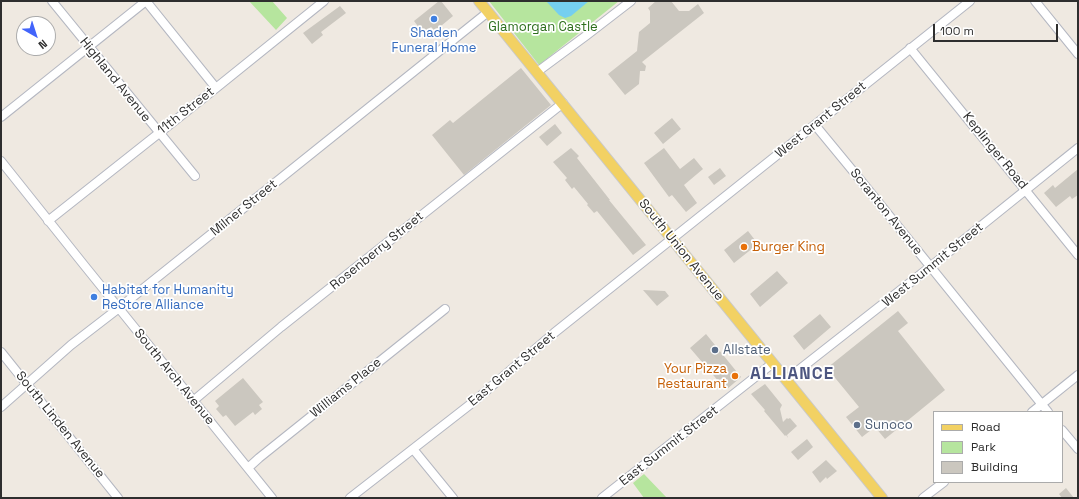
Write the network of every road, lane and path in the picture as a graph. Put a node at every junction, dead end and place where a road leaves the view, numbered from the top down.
1 (52, 1) edge
2 (146, 1) edge
3 (324, 1) edge
4 (479, 1) edge
5 (631, 1) edge
6 (970, 1) edge
7 (1035, 1) edge
8 (488, 12) junction
9 (89, 47) junction
10 (910, 48) junction
11 (1078, 54) edge
12 (537, 72) junction
13 (216, 88) junction
14 (563, 103) junction
15 (1, 117) edge
16 (815, 125) junction
17 (159, 133) junction
18 (1078, 148) edge
19 (1, 161) edge
20 (195, 176) dead end
21 (1026, 190) junction
22 (48, 221) junction
23 (672, 238) junction
24 (1078, 255) edge
25 (930, 267) junction
26 (119, 308) junction
27 (445, 309) dead end
28 (1, 352) edge
29 (773, 363) junction
30 (1078, 375) edge
31 (786, 380) junction
32 (27, 384) junction
33 (193, 401) junction
34 (1042, 404) junction
35 (1, 407) edge
36 (1033, 411) edge
37 (1047, 411) edge
38 (1063, 431) edge
39 (413, 449) junction
40 (1078, 450) edge
41 (248, 468) junction
42 (943, 483) edge
43 (118, 498) edge
44 (272, 498) edge
45 (350, 498) edge
46 (453, 498) edge
47 (602, 498) edge
48 (882, 498) edge
49 (923, 498) edge

1 - 9 street, Highland Avenue
2 - 9 street
2 - 13 street
3 - 13 street, 11th Street
4 - 8 main road, South Union Avenue
5 - 12 street
6 - 10 street, West Grant Street
7 - 11 street
8 - 12 main road, South Union Avenue
8 - 26 street, Milner Street
9 - 15 street
9 - 17 street, Highland Avenue
10 - 16 street, West Grant Street
10 - 21 street, Keplinger Road
12 - 14 main road, South Union Avenue
13 - 17 street, 11th Street
14 - 23 main road, South Union Avenue
14 - 33 street, Rosenberry Street
16 - 23 street, West Grant Street
16 - 25 street, Scranton Avenue
17 - 20 street, Highland Avenue
17 - 22 street, 11th Street
18 - 21 street, West Summit Street
19 - 22 street, South Arch Avenue
21 - 24 street, Keplinger Road
21 - 25 street, West Summit Street
22 - 26 street, South Arch Avenue
23 - 29 main road, South Union Avenue
23 - 39 street, East Grant Street
25 - 31 street, West Summit Street
25 - 34 street, Scranton Avenue
26 - 32 street, Milner Street
26 - 33 street, South Arch Avenue
27 - 41 street, Williams Place
28 - 32 street, South Linden Avenue
29 - 31 main road, South Union Avenue
29 - 47 street, East Summit Street
30 - 34 street
31 - 48 main road, South Union Avenue
32 - 35 street, Milner Street
32 - 43 street, South Linden Avenue
33 - 41 street, South Arch Avenue
34 - 36 street
34 - 37 street, Scranton Avenue
38 - 40 street
39 - 45 street, East Grant Street
39 - 46 street
41 - 44 street, South Arch Avenue
42 - 49 street

